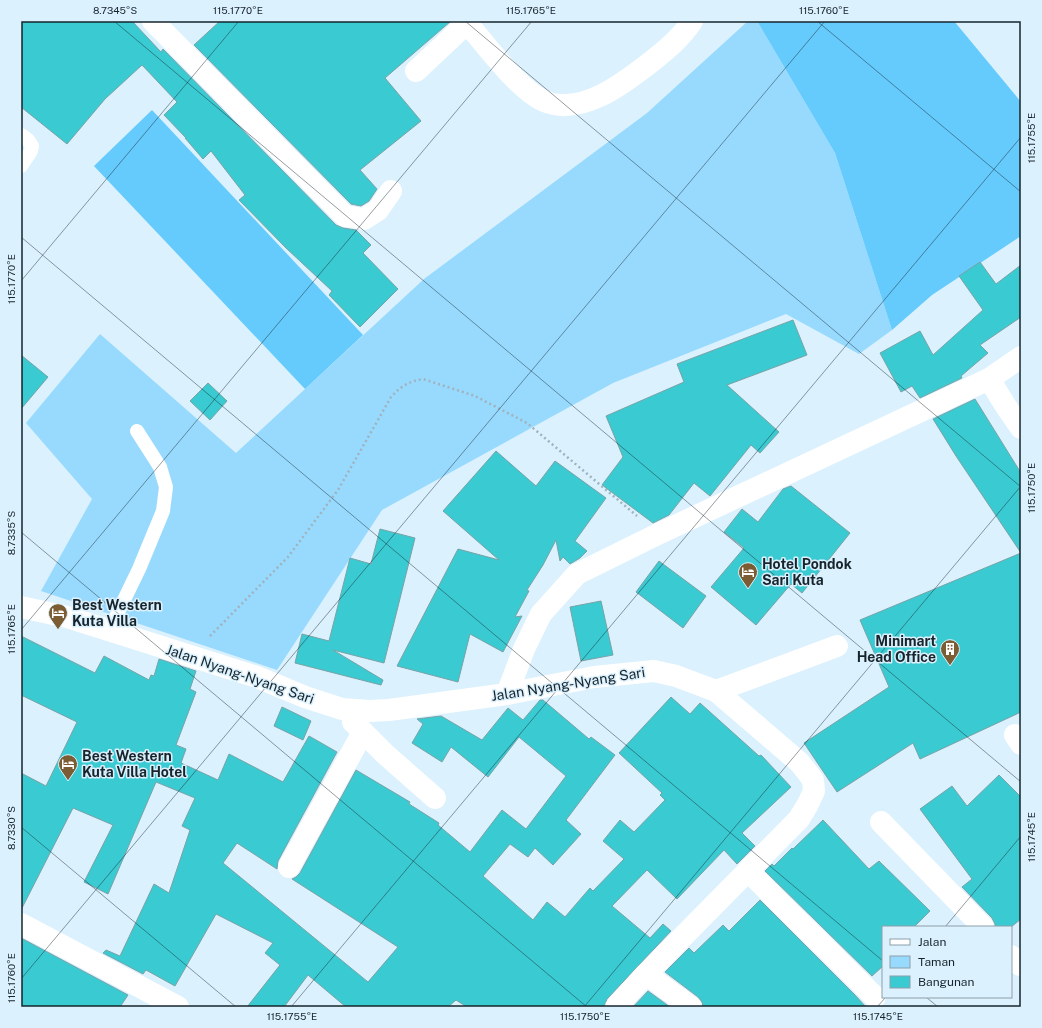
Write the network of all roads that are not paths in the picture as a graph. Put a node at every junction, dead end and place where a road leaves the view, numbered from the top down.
1 (692, 21) edge
2 (159, 23) edge
3 (474, 25) edge
4 (416, 71) dead end
5 (21, 136) edge
6 (21, 166) edge
7 (391, 191) dead end
8 (1021, 357) edge
9 (989, 379) junction
10 (1021, 428) edge
11 (137, 431) dead end
12 (21, 607) edge
13 (109, 631) junction
14 (837, 646) dead end
15 (716, 691) junction
16 (507, 694) junction
17 (342, 709) junction
18 (363, 732) junction
19 (435, 798) dead end
20 (881, 822) dead end
21 (289, 867) dead end
22 (748, 871) junction
23 (21, 924) edge
24 (982, 926) edge
25 (646, 974) junction
26 (875, 998) dead end
27 (178, 1007) edge
28 (616, 1007) edge
29 (691, 1007) edge

1 - 3 street
2 - 7 street
3 - 4 street
5 - 6 lane
8 - 9 street
9 - 10 street
9 - 16 street
11 - 13 lane
12 - 13 street, Jalan Nyang-Nyang Sari
13 - 17 street, Jalan Nyang-Nyang Sari
14 - 15 street
15 - 16 street, Jalan Nyang-Nyang Sari
15 - 22 street, Jalan Nyang-Nyang Sari
16 - 17 street, Jalan Nyang-Nyang Sari
17 - 18 street
18 - 19 street
18 - 21 street
20 - 24 street
22 - 25 street, Jalan Nyang-Nyang Sari
22 - 26 street
23 - 27 street
25 - 28 street, Jalan Nyang-Nyang Sari
25 - 29 street

